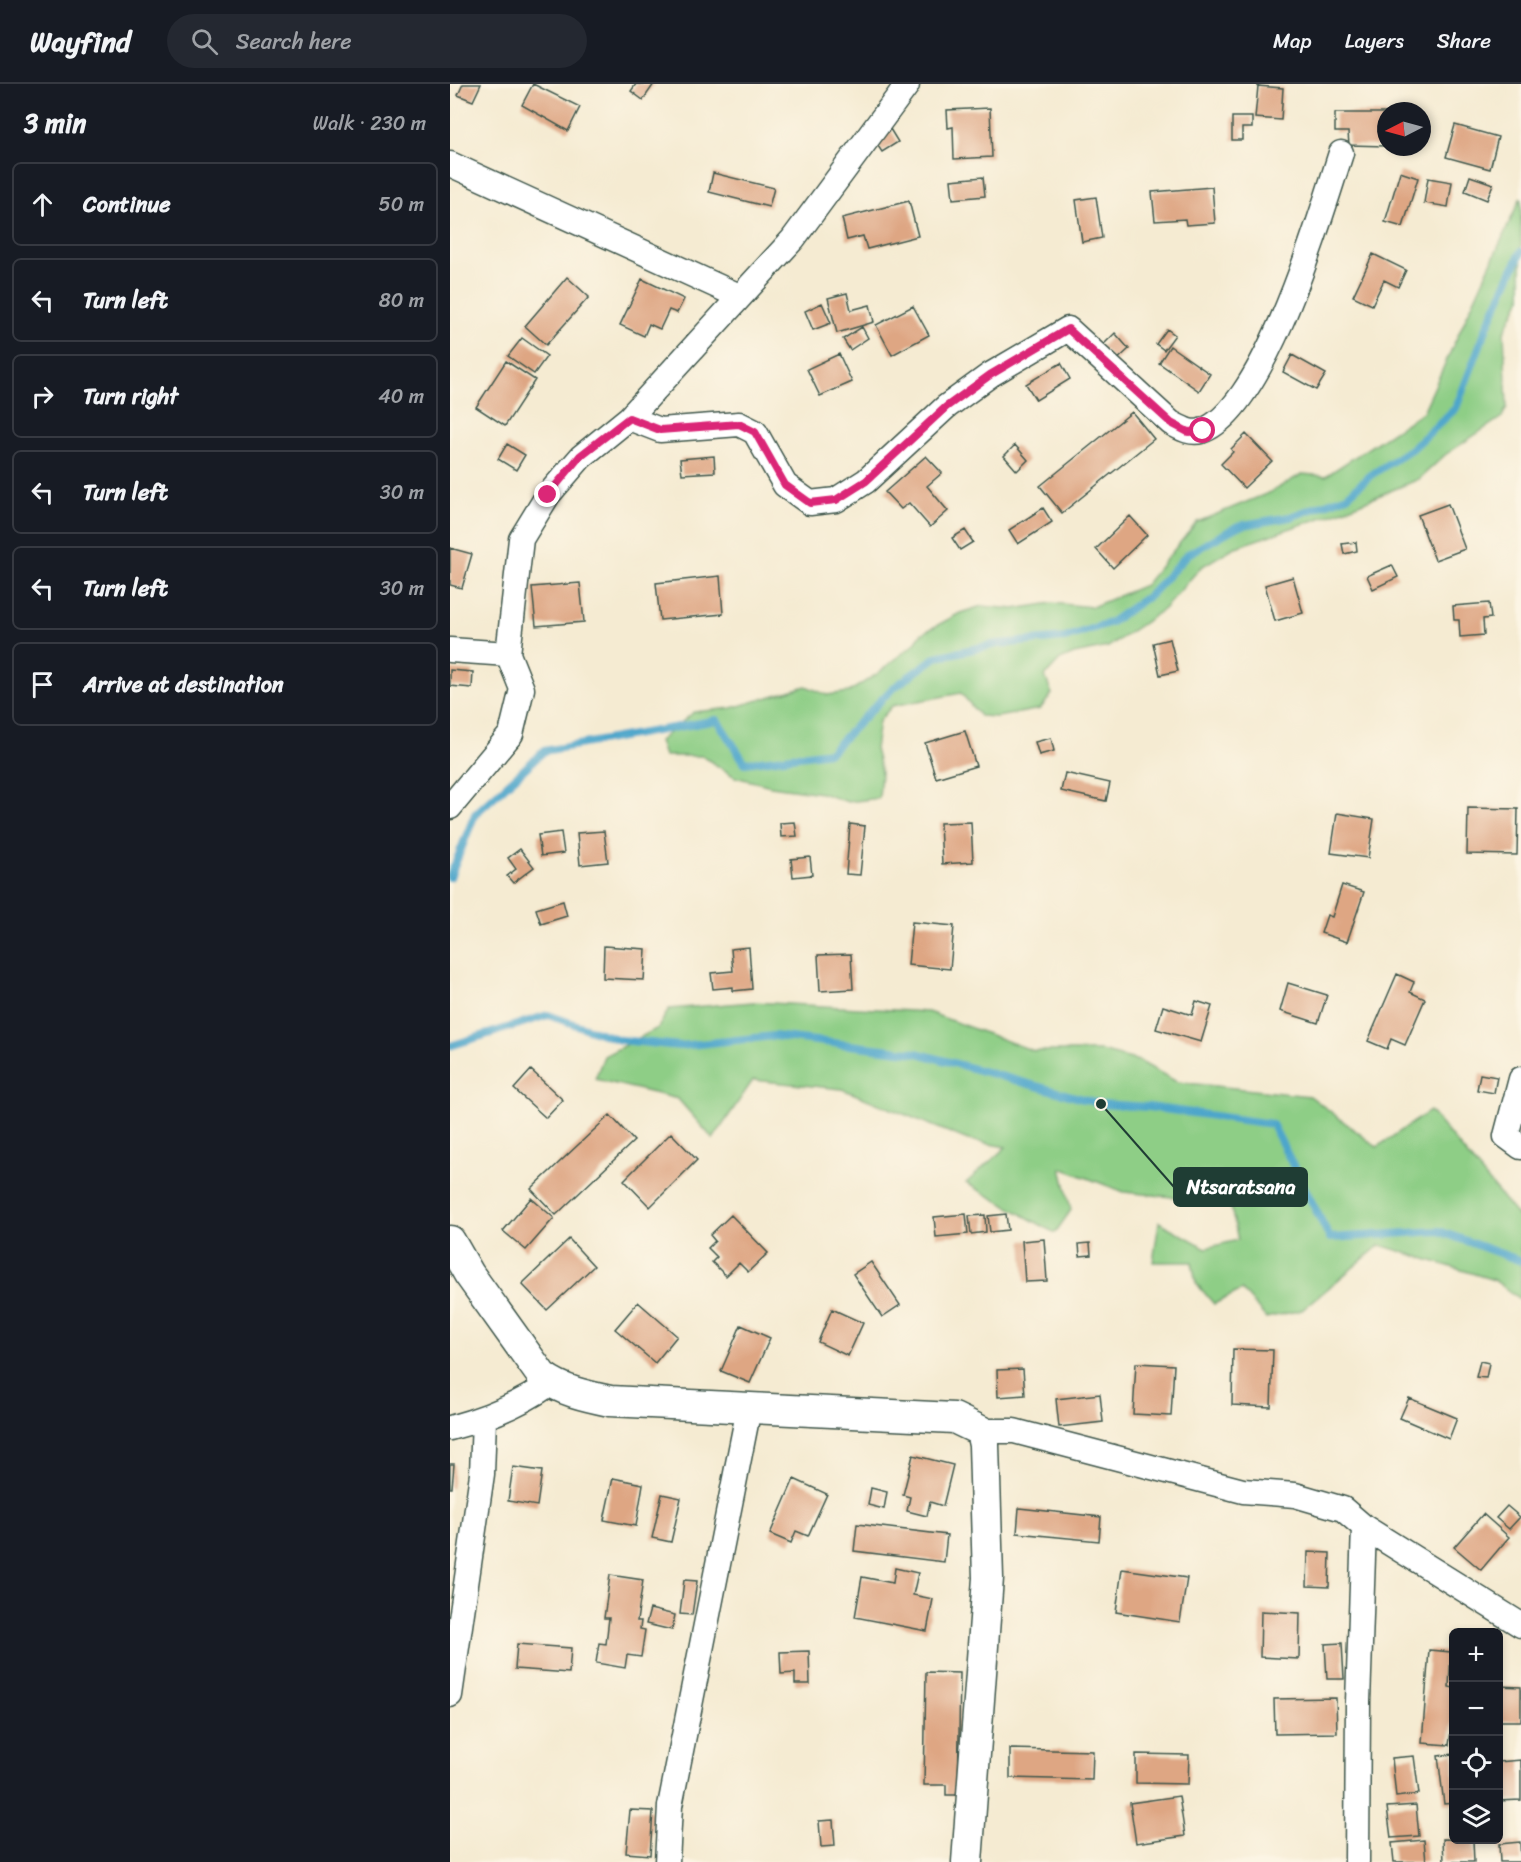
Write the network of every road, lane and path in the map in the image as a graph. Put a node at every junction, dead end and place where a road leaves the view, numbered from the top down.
1 (907, 85) edge
2 (1341, 153) dead end
3 (450, 164) edge
4 (740, 296) junction
5 (629, 418) junction
6 (450, 650) edge
7 (508, 654) junction
8 (450, 807) edge
9 (1521, 1079) edge
10 (1521, 1147) edge
11 (450, 1241) edge
12 (551, 1383) junction
13 (749, 1408) junction
14 (484, 1419) junction
15 (450, 1428) edge
16 (981, 1431) junction
17 (1364, 1527) junction
18 (1521, 1625) edge
19 (450, 1695) edge
20 (667, 1862) edge
21 (967, 1862) edge
22 (1357, 1862) edge

1 - 4 street
2 - 5 street
3 - 4 street
4 - 5 street
5 - 7 street
6 - 7 street
7 - 8 street
9 - 10 street
11 - 12 street
12 - 13 street
12 - 14 street
13 - 16 street
13 - 20 street
14 - 15 street
14 - 19 street
16 - 17 street
16 - 21 street
17 - 18 street
17 - 22 street

